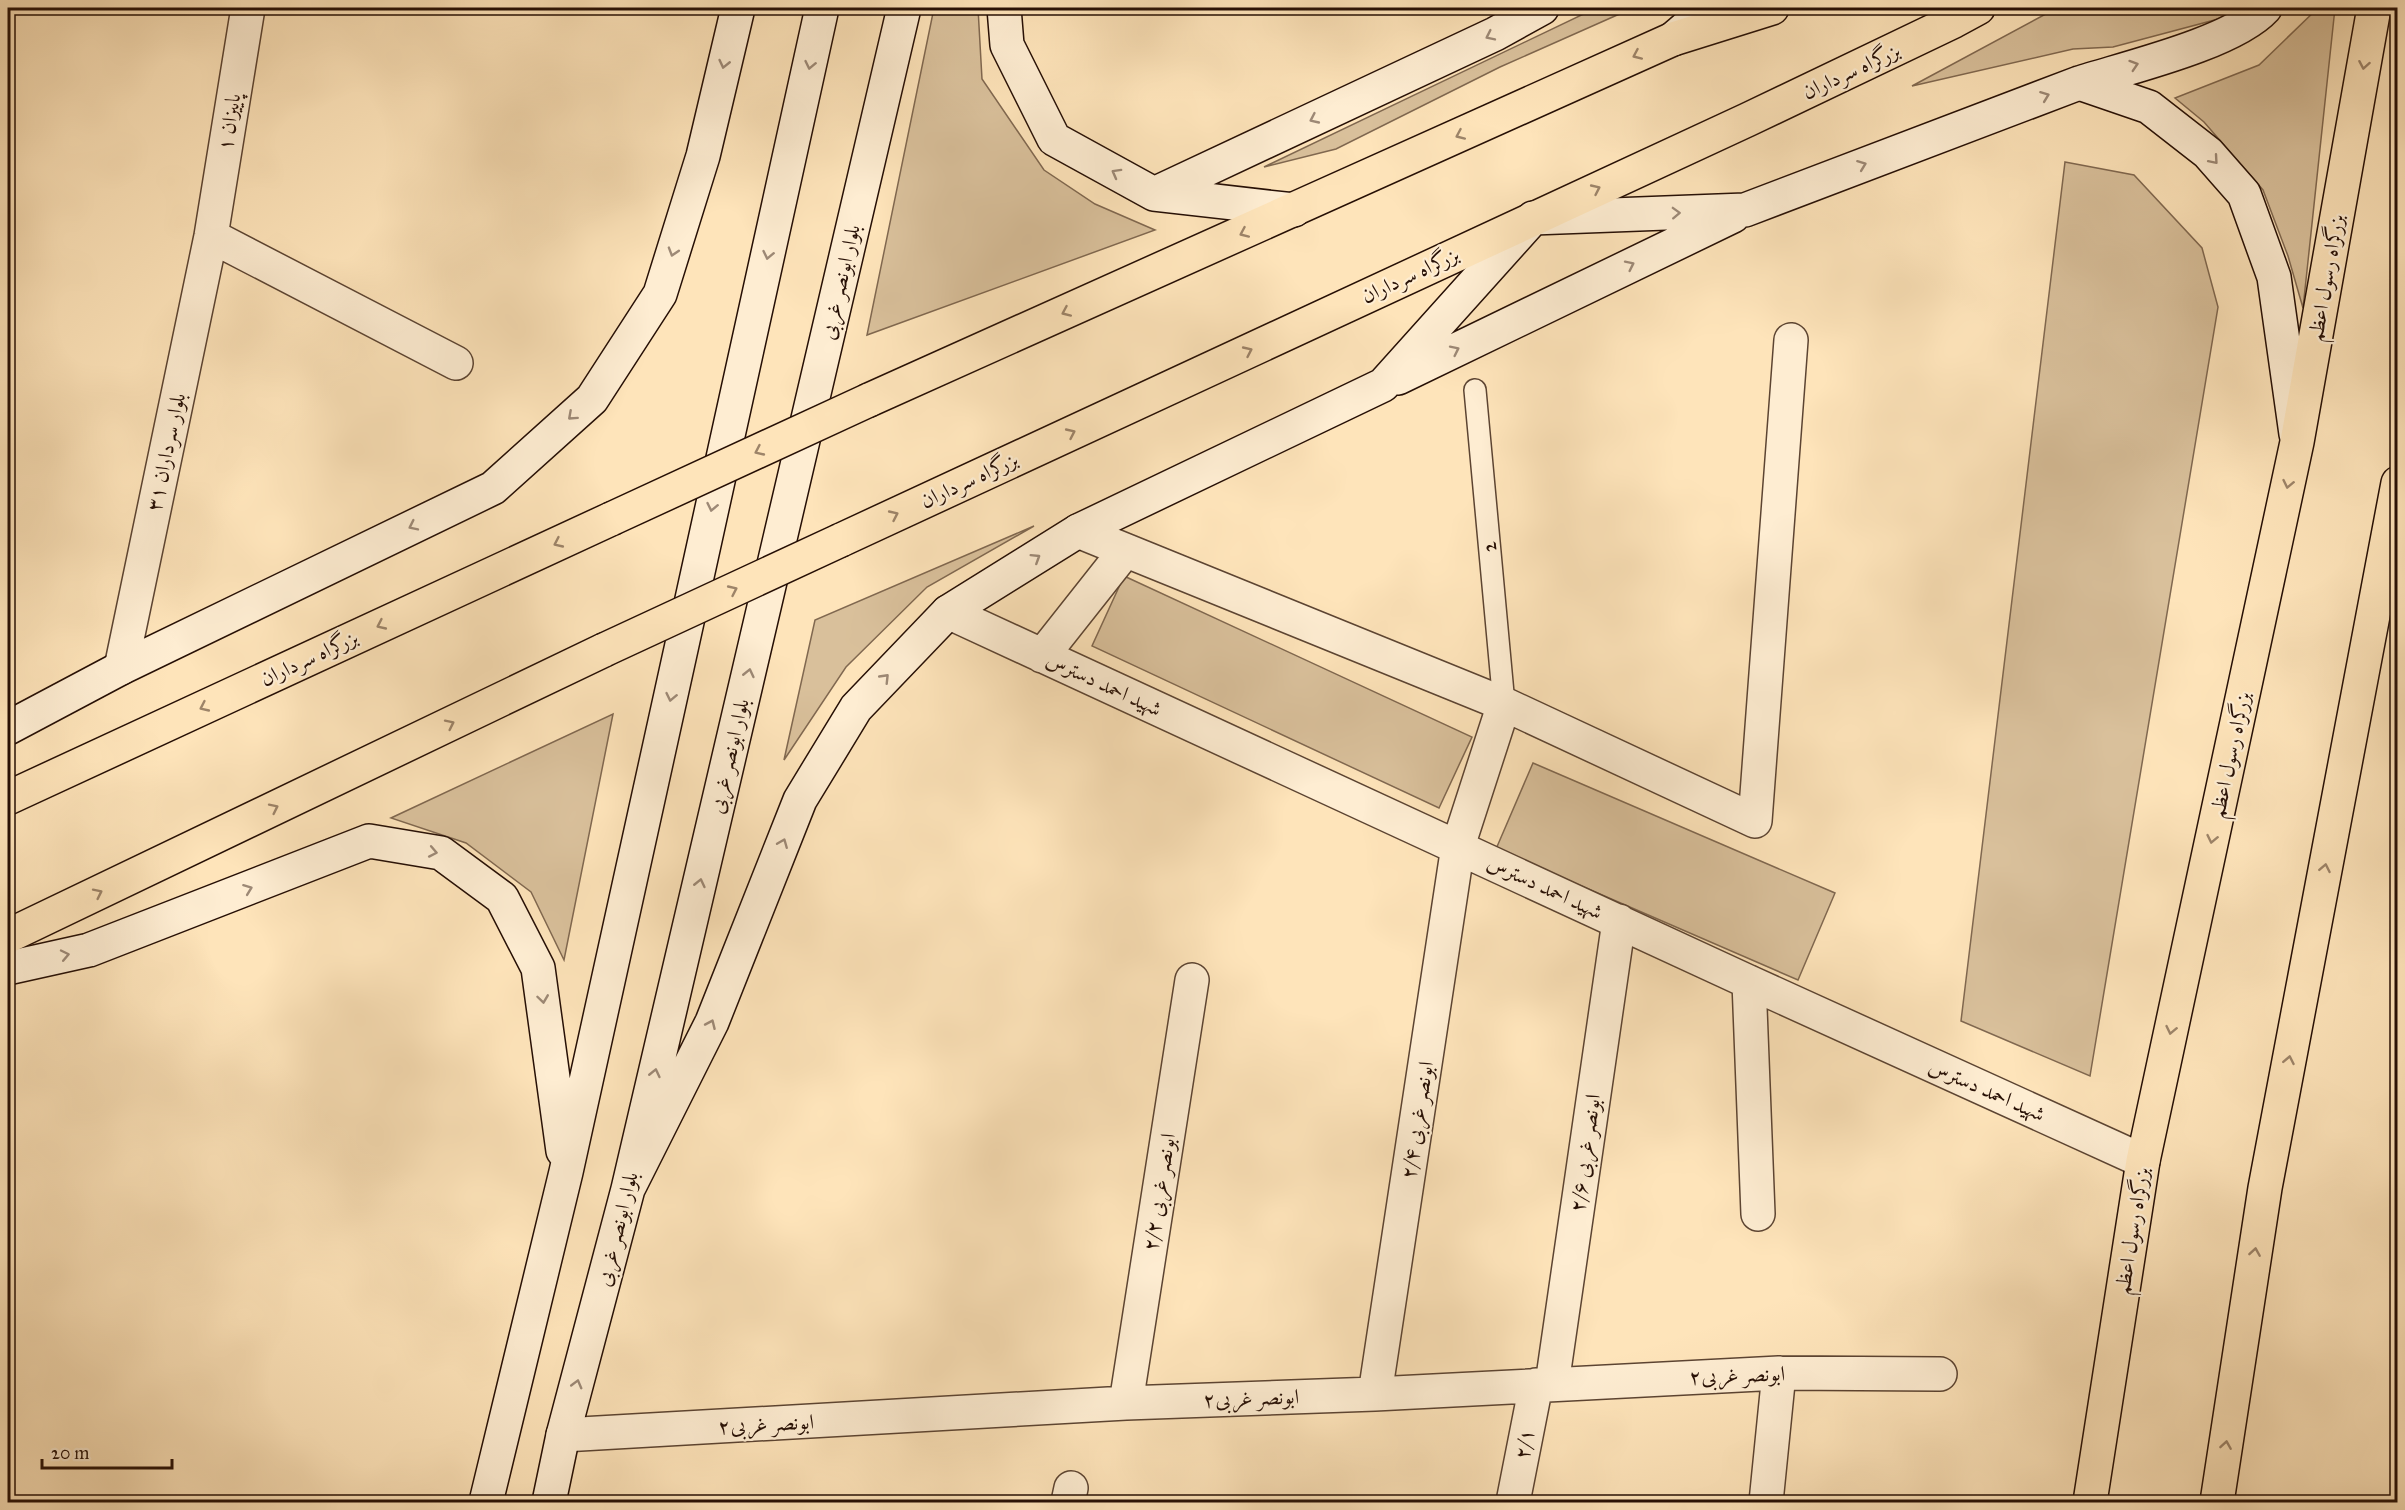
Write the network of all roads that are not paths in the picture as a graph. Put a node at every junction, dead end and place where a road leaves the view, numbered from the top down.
1 (248, 8) edge
2 (738, 8) edge
3 (822, 8) edge
4 (904, 8) edge
5 (1004, 8) edge
6 (1542, 8) edge
7 (1709, 8) edge
8 (1772, 8) edge
9 (1978, 8) edge
10 (2265, 8) edge
11 (2374, 8) edge
12 (1673, 39) junction
13 (2079, 83) junction
14 (1154, 194) junction
15 (1294, 210) junction
16 (1745, 210) junction
17 (1533, 218) junction
18 (211, 236) junction
19 (1791, 340) dead end
20 (456, 363) dead end
21 (1383, 385) junction
22 (1475, 390) dead end
23 (2297, 442) junction
24 (2397, 483) edge
25 (1078, 531) junction
26 (1125, 550) junction
27 (948, 612) junction
28 (1042, 656) junction
29 (121, 668) junction
30 (1504, 704) junction
31 (8, 729) edge
32 (8, 798) edge
33 (1458, 846) junction
34 (1619, 921) junction
35 (8, 936) edge
36 (8, 968) edge
37 (1192, 980) dead end
38 (1749, 982) junction
39 (2143, 1161) junction
40 (566, 1172) junction
41 (628, 1189) junction
42 (1758, 1214) dead end
43 (1779, 1373) junction
44 (1940, 1374) dead end
45 (1544, 1385) junction
46 (1375, 1394) junction
47 (1126, 1403) junction
48 (563, 1435) junction
49 (486, 1503) edge
50 (549, 1503) edge
51 (1513, 1503) edge
52 (1766, 1503) edge
53 (2090, 1503) edge
54 (2217, 1503) edge

1 - 18 main road, پاییزان ۱
2 -> 29 main road
3 -> 40 main road
41 -> 4 main road, بلوار ابونصر غربی
14 -> 5 main road
6 -> 14 main road
7 - 12 main road
8 - 12 highway
17 -> 9 highway, بزرگراه سرداران
13 -> 10 main road
11 -> 23 highway, بزرگراه رسول اعظم
12 -> 15 highway
16 -> 13 main road
13 -> 23 main road
14 - 15 main road
15 -> 32 highway, بزرگراه سرداران, bridge
17 -> 16 main road
21 -> 16 main road
17 - 21 main road
35 -> 17 highway, بزرگراه سرداران, bridge
18 - 20 main road
18 - 29 main road, بلوار سرداران ۳۱
19 - 30 main road
21 - 25 main road
22 - 30 lane, 2
23 -> 39 highway, بزرگراه رسول اعظم
54 -> 24 highway
25 - 26 main road
27 -> 25 main road
26 - 28 main road
26 - 30 main road
27 - 28 main road, شهید احمد دسترس
41 -> 27 main road
28 - 33 main road, شهید احمد دسترس
29 - 31 main road
30 - 33 main road, ابونصر غربی ۲/۴
33 - 34 main road, شهید احمد دسترس
33 - 46 main road, ابونصر غربی ۲/۴
34 - 38 main road, شهید احمد دسترس
34 - 45 main road, ابونصر غربی ۲/۶
36 -> 40 main road
37 - 47 main road, ابونصر غربی ۲/۲
38 - 39 main road, شهید احمد دسترس
38 - 42 main road
39 - 53 highway, بزرگراه رسول اعظم
40 - 49 main road
48 -> 41 main road, بلوار ابونصر غربی
43 - 44 main road, ۲ابونصر غربی
43 - 45 main road, ۲ابونصر غربی
43 - 52 main road
45 - 46 main road, ۲ابونصر غربی
45 - 51 main road, ۲/۱
46 - 47 main road, ۲ابونصر غربی
47 - 48 main road, ۲ابونصر غربی
48 - 50 main road, بلوار ابونصر غربی

